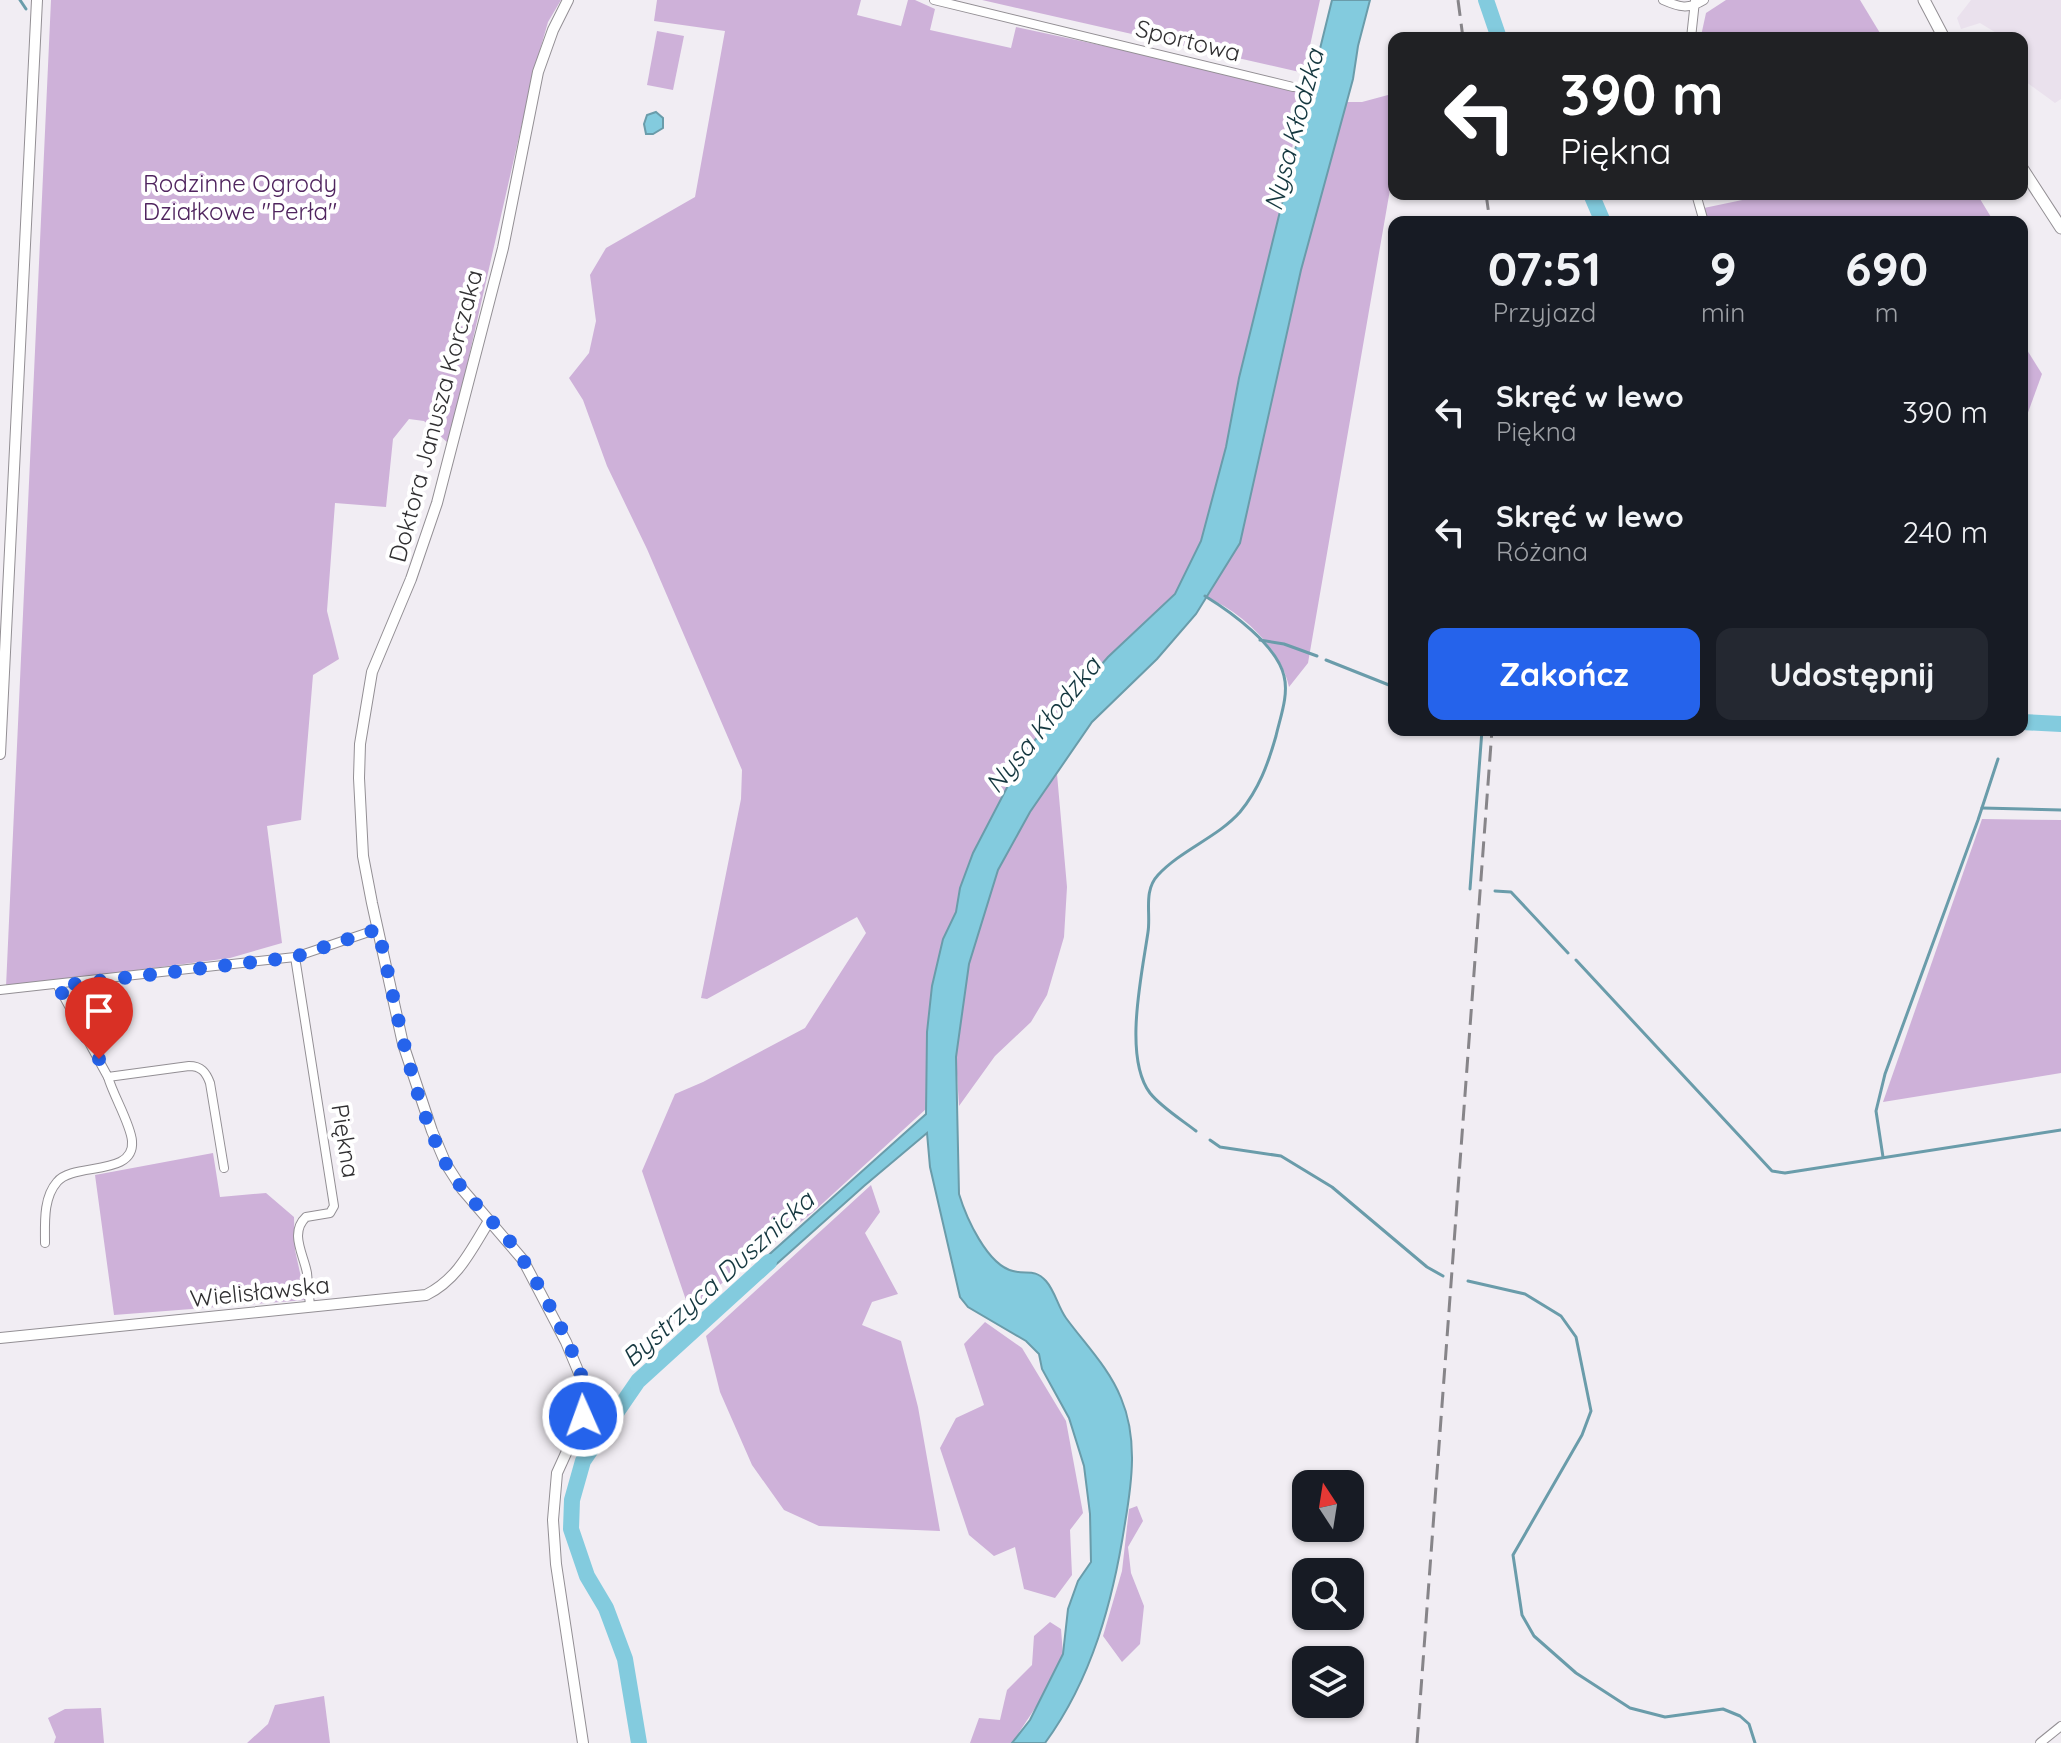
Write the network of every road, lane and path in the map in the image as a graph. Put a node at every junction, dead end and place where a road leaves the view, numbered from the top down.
1 (37, 0) edge
2 (568, 0) edge
3 (934, 0) edge
4 (1663, 0) edge
5 (1704, 0) edge
6 (1924, 0) edge
7 (1694, 3) edge
8 (1692, 32) edge
9 (1941, 32) edge
10 (1293, 87) dead end
11 (2028, 177) edge
12 (2061, 228) edge
13 (0, 754) edge
14 (378, 929) junction
15 (295, 957) junction
16 (58, 986) junction
17 (0, 990) edge
18 (108, 1077) junction
19 (224, 1168) dead end
20 (489, 1221) junction
21 (45, 1243) dead end
22 (310, 1306) junction
23 (0, 1338) edge
24 (2061, 1726) edge
25 (583, 1743) edge
26 (2040, 1743) edge

1 - 13 street
2 - 14 street, Doktora Janusza Korczaka
3 - 10 street, Sportowa
4 - 7 street
5 - 7 street
6 - 9 main road
7 - 8 street
11 - 12 main road
14 - 15 street
14 - 20 street, Doktora Janusza Korczaka
15 - 16 street
15 - 22 street, Piękna
16 - 17 street
16 - 18 street
18 - 19 street
18 - 21 street
20 - 22 street, Wielisławska
20 - 25 street, Doktora Janusza Korczaka
22 - 23 street, Wielisławska
24 - 26 street

